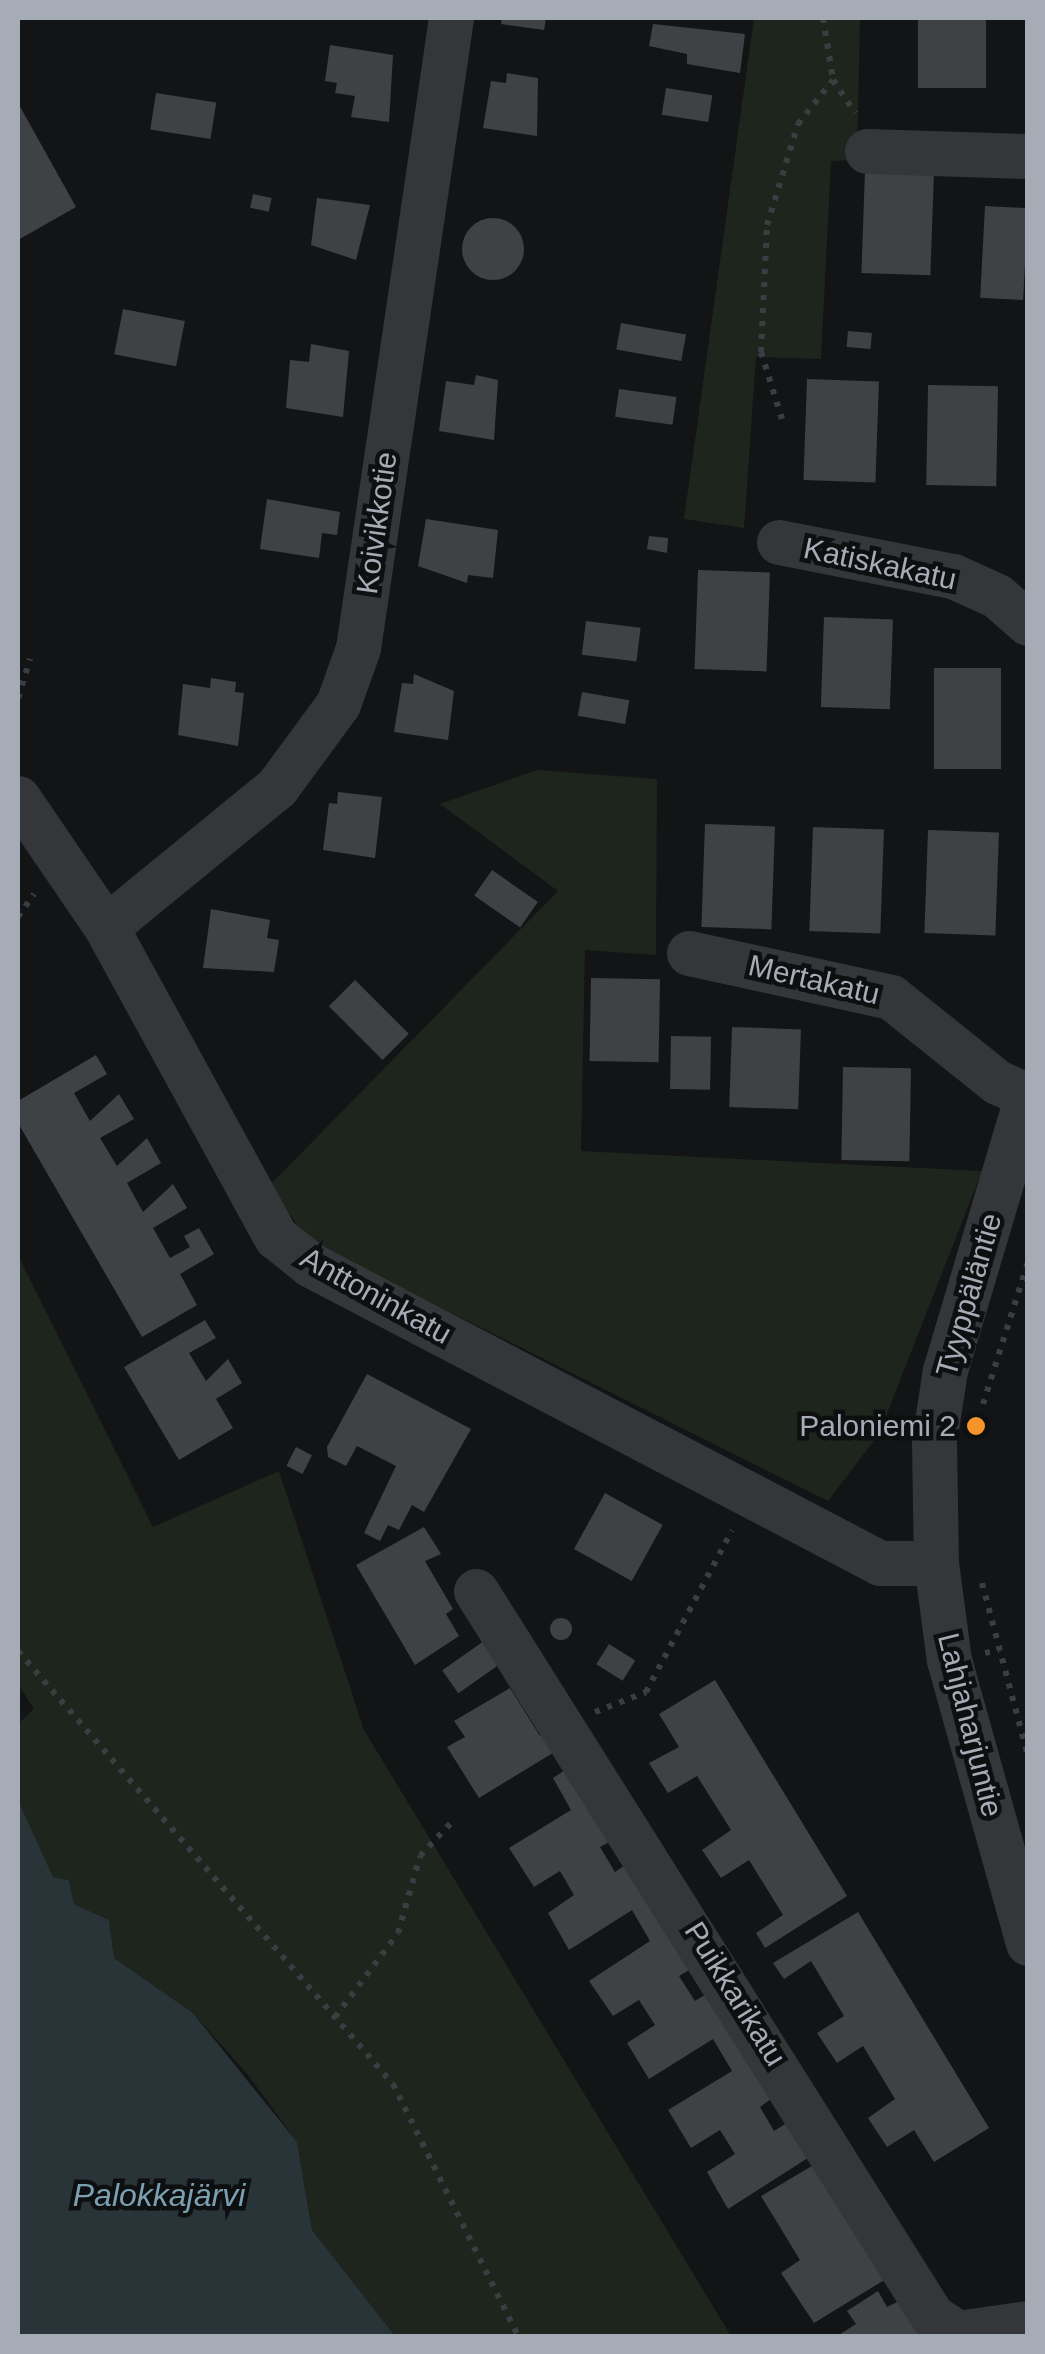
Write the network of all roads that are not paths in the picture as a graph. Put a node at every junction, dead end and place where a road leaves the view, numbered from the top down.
1 (452, 18) edge
2 (874, 151) road end
3 (1028, 156) edge
4 (779, 542) dead end
5 (1028, 623) edge
6 (18, 798) edge
7 (106, 927) junction
8 (689, 953) dead end
9 (1027, 1094) edge
10 (957, 1567) junction
11 (476, 1591) dead end
12 (1028, 1943) edge
13 (1028, 2323) edge

1 - 7 street, Koivikkotie
2 - 3 street
4 - 5 street, Katiskakatu
6 - 7 street, Anttoninkatu
7 - 10 street, Anttoninkatu
8 - 9 street, Mertakatu
9 - 10 street, Tyyppäläntie
10 - 12 street, Lahjaharjuntie
11 - 13 street, Puikkarikatu

